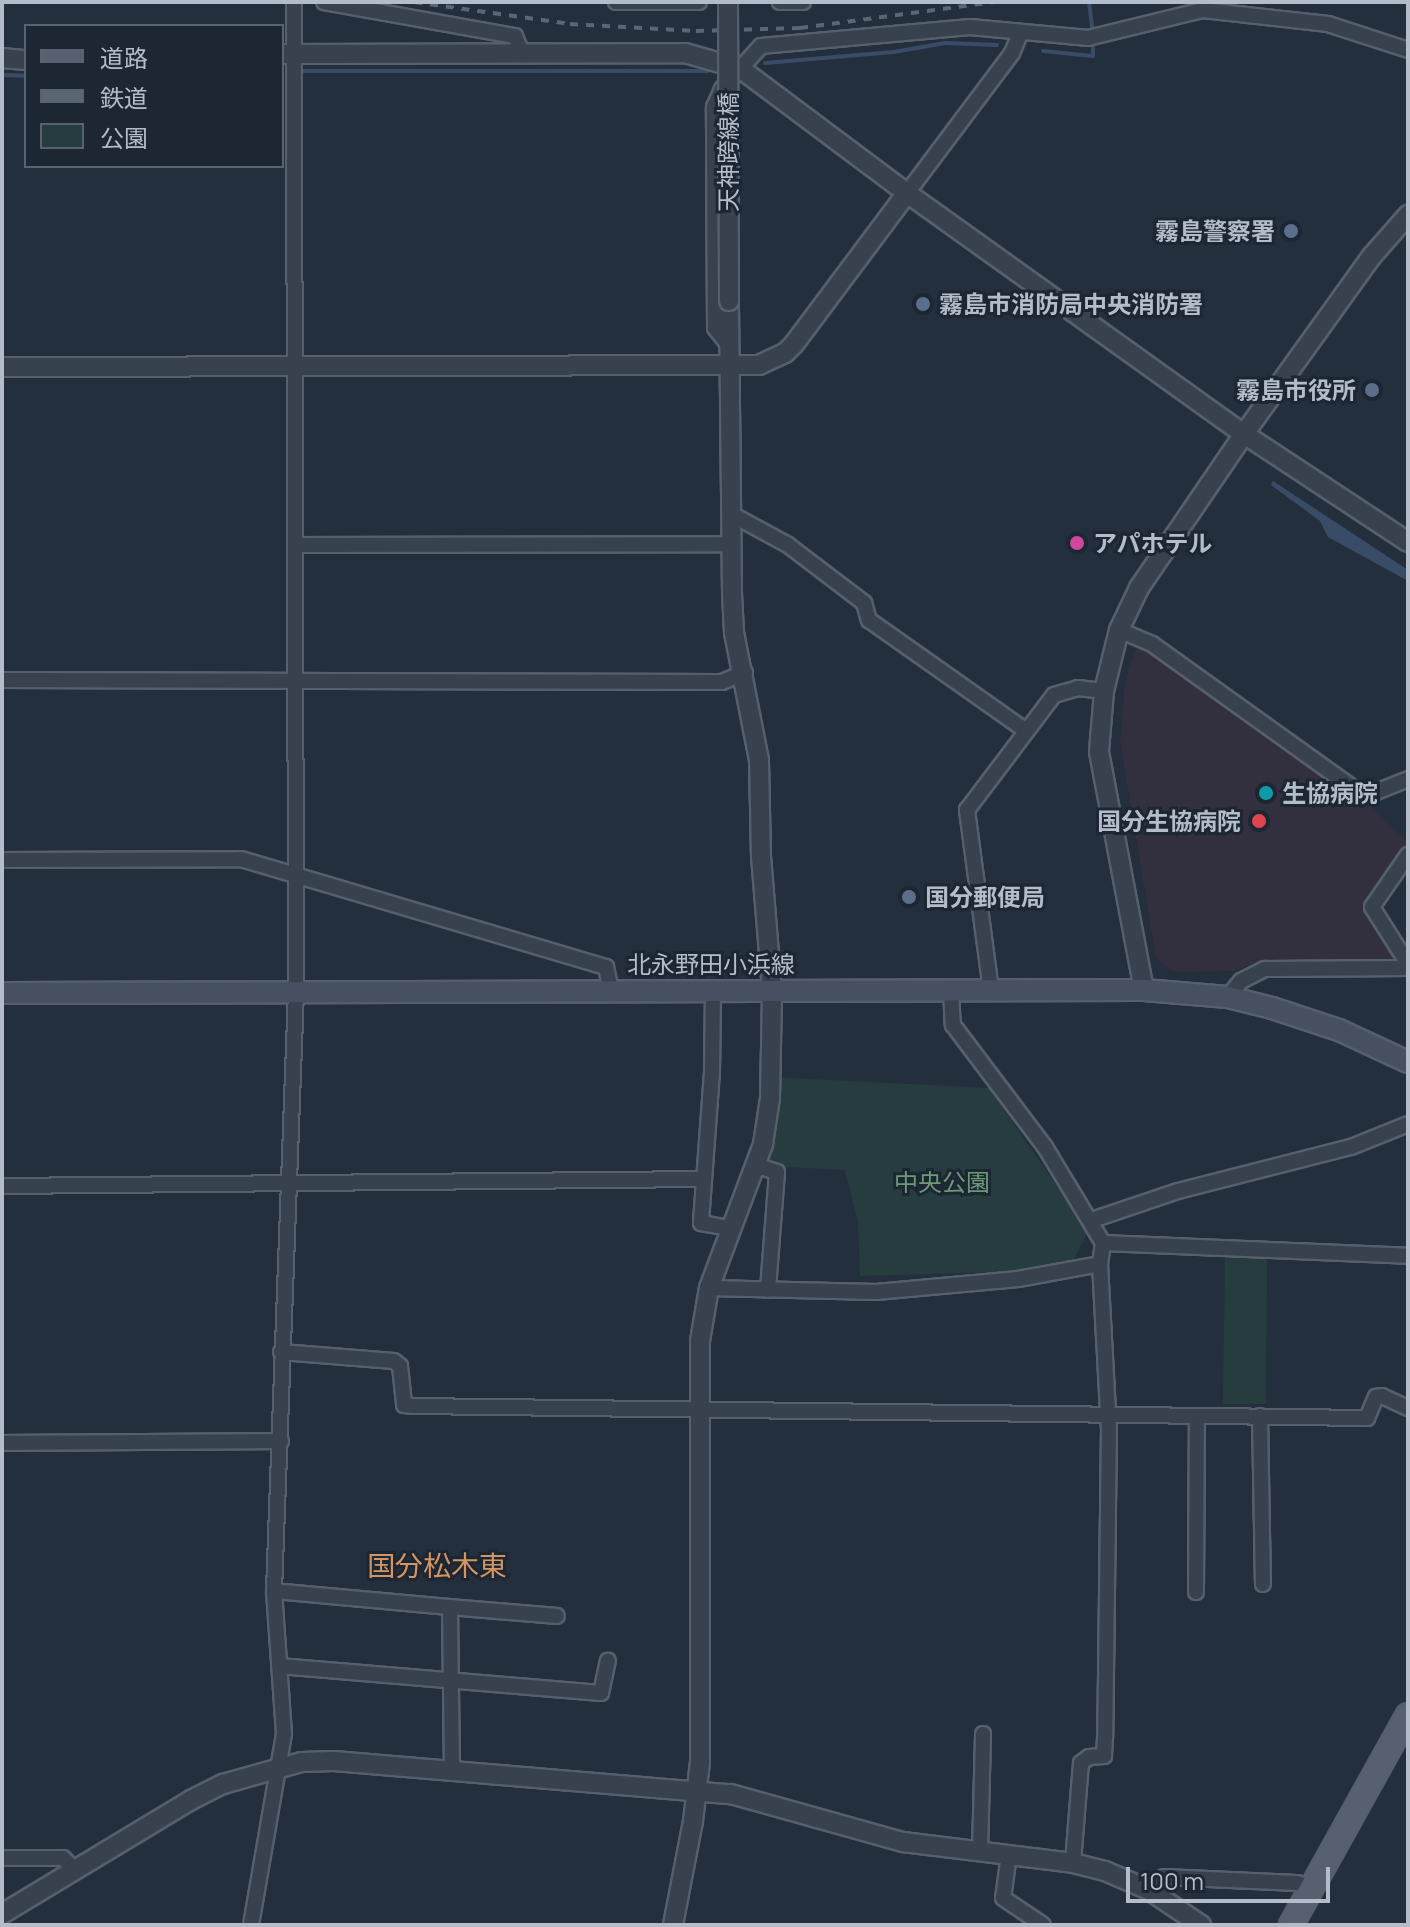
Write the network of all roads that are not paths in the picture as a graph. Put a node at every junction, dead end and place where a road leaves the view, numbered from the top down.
1 (294, 2) edge
2 (324, 2) edge
3 (616, 2) edge
4 (628, 2) edge
5 (699, 2) edge
6 (728, 2) edge
7 (780, 2) edge
8 (803, 2) edge
9 (1246, 7) edge
10 (1021, 32) junction
11 (1408, 50) edge
12 (521, 51) junction
13 (2, 58) edge
14 (24, 60) edge
15 (291, 61) edge
16 (741, 69) junction
17 (907, 193) junction
18 (1408, 215) edge
19 (730, 347) junction
20 (294, 366) junction
21 (2, 367) edge
22 (730, 367) junction
23 (1244, 434) junction
24 (731, 514) junction
25 (1408, 542) edge
26 (731, 544) junction
27 (295, 545) junction
28 (1119, 630) junction
29 (745, 672) junction
30 (296, 679) junction
31 (2, 680) edge
32 (1104, 691) junction
33 (1025, 730) junction
34 (1408, 779) edge
35 (1408, 855) edge
36 (2, 860) edge
37 (296, 874) junction
38 (1408, 966) edge
39 (611, 990) junction
40 (713, 990) junction
41 (772, 990) junction
42 (991, 990) junction
43 (1144, 990) junction
44 (951, 991) junction
45 (296, 992) junction
46 (2, 993) edge
47 (1228, 997) junction
48 (1408, 1062) edge
49 (1408, 1124) edge
50 (754, 1165) junction
51 (702, 1179) junction
52 (288, 1182) junction
53 (2, 1186) edge
54 (1092, 1220) junction
55 (730, 1228) junction
56 (1103, 1243) junction
57 (1408, 1256) edge
58 (1100, 1264) junction
59 (709, 1288) junction
60 (768, 1290) junction
61 (281, 1352) junction
62 (1408, 1408) edge
63 (700, 1411) junction
64 (1107, 1415) junction
65 (1197, 1416) junction
66 (1260, 1416) junction
67 (281, 1441) junction
68 (2, 1443) edge
69 (1263, 1584) dead end
70 (274, 1591) junction
71 (1196, 1592) dead end
72 (450, 1607) junction
73 (557, 1616) dead end
74 (608, 1661) dead end
75 (279, 1666) junction
76 (450, 1679) junction
77 (1408, 1715) edge
78 (983, 1734) dead end
79 (281, 1768) junction
80 (452, 1768) junction
81 (697, 1792) junction
82 (980, 1851) junction
83 (1009, 1855) junction
84 (2, 1858) edge
85 (1073, 1863) junction
86 (75, 1870) junction
87 (1311, 1887) junction
88 (1149, 1890) junction
89 (2, 1914) edge
90 (251, 1925) edge
91 (673, 1925) edge
92 (1043, 1925) edge
93 (1201, 1925) edge
94 (1291, 1925) edge

1 - 15 street
2 - 12 street
3 - 4 street
4 - 5 street
6 - 19 street, 天神跨線橋, bridge
7 - 8 street
9 - 10 street
9 - 11 street
10 - 16 street
10 - 17 street
12 - 15 street
12 - 16 street
13 - 14 street
15 - 20 street
16 - 17 street
16 - 19 street
17 - 22 street
17 - 23 street
18 - 23 street
19 - 22 street, 天神跨線橋
20 - 21 street
20 - 22 street
20 - 27 street
22 - 24 street, 天神跨線橋
23 - 25 street
23 - 28 street
24 - 26 street, 天神跨線橋
24 - 33 street
26 - 27 street
26 - 29 street, 天神跨線橋
27 - 30 street
28 - 32 street
28 - 34 street
29 - 30 street
29 - 41 street, 天神跨線橋
30 - 31 street
30 - 37 street
32 - 33 street
32 - 43 street
33 - 42 street
35 - 38 street
36 - 37 street
37 - 39 street
37 - 45 street
38 - 47 street
39 - 40 main road, 北永野田小浜線
39 - 45 main road, 北永野田小浜線
40 - 41 main road, 北永野田小浜線
40 - 51 street
41 - 44 main road, 北永野田小浜線
41 - 50 street, 天神跨線橋
42 - 43 main road, 北永野田小浜線
42 - 44 main road, 北永野田小浜線
43 - 47 main road, 北永野田小浜線
44 - 54 street
45 - 46 main road, 北永野田小浜線
45 - 52 street
47 - 48 main road, 北永野田小浜線
49 - 54 street
50 - 55 street, 天神跨線橋
50 - 60 street
51 - 52 street
51 - 55 street
52 - 53 street
52 - 61 street
54 - 56 street
55 - 59 street, 天神跨線橋
56 - 57 street
56 - 58 street
58 - 60 street
58 - 64 street
59 - 60 street
59 - 63 street, 天神跨線橋
61 - 63 street
61 - 67 street
62 - 66 street
63 - 64 street
63 - 81 street, 天神跨線橋
64 - 65 street
64 - 85 street
65 - 66 street
65 - 71 street
66 - 69 street
67 - 68 street
67 - 70 street
70 - 72 street
70 - 75 street
72 - 73 street
72 - 76 street
74 - 76 street
75 - 76 street
75 - 79 street
76 - 80 street
77 - 87 main road
78 - 82 street
79 - 80 street
79 - 86 street
79 - 90 street
80 - 81 street
81 - 82 street
81 - 91 street, 天神跨線橋
82 - 83 street
83 - 85 street
83 - 92 street
84 - 86 street
85 - 88 street
86 - 89 street
87 - 88 street
87 - 94 main road
88 - 93 street

